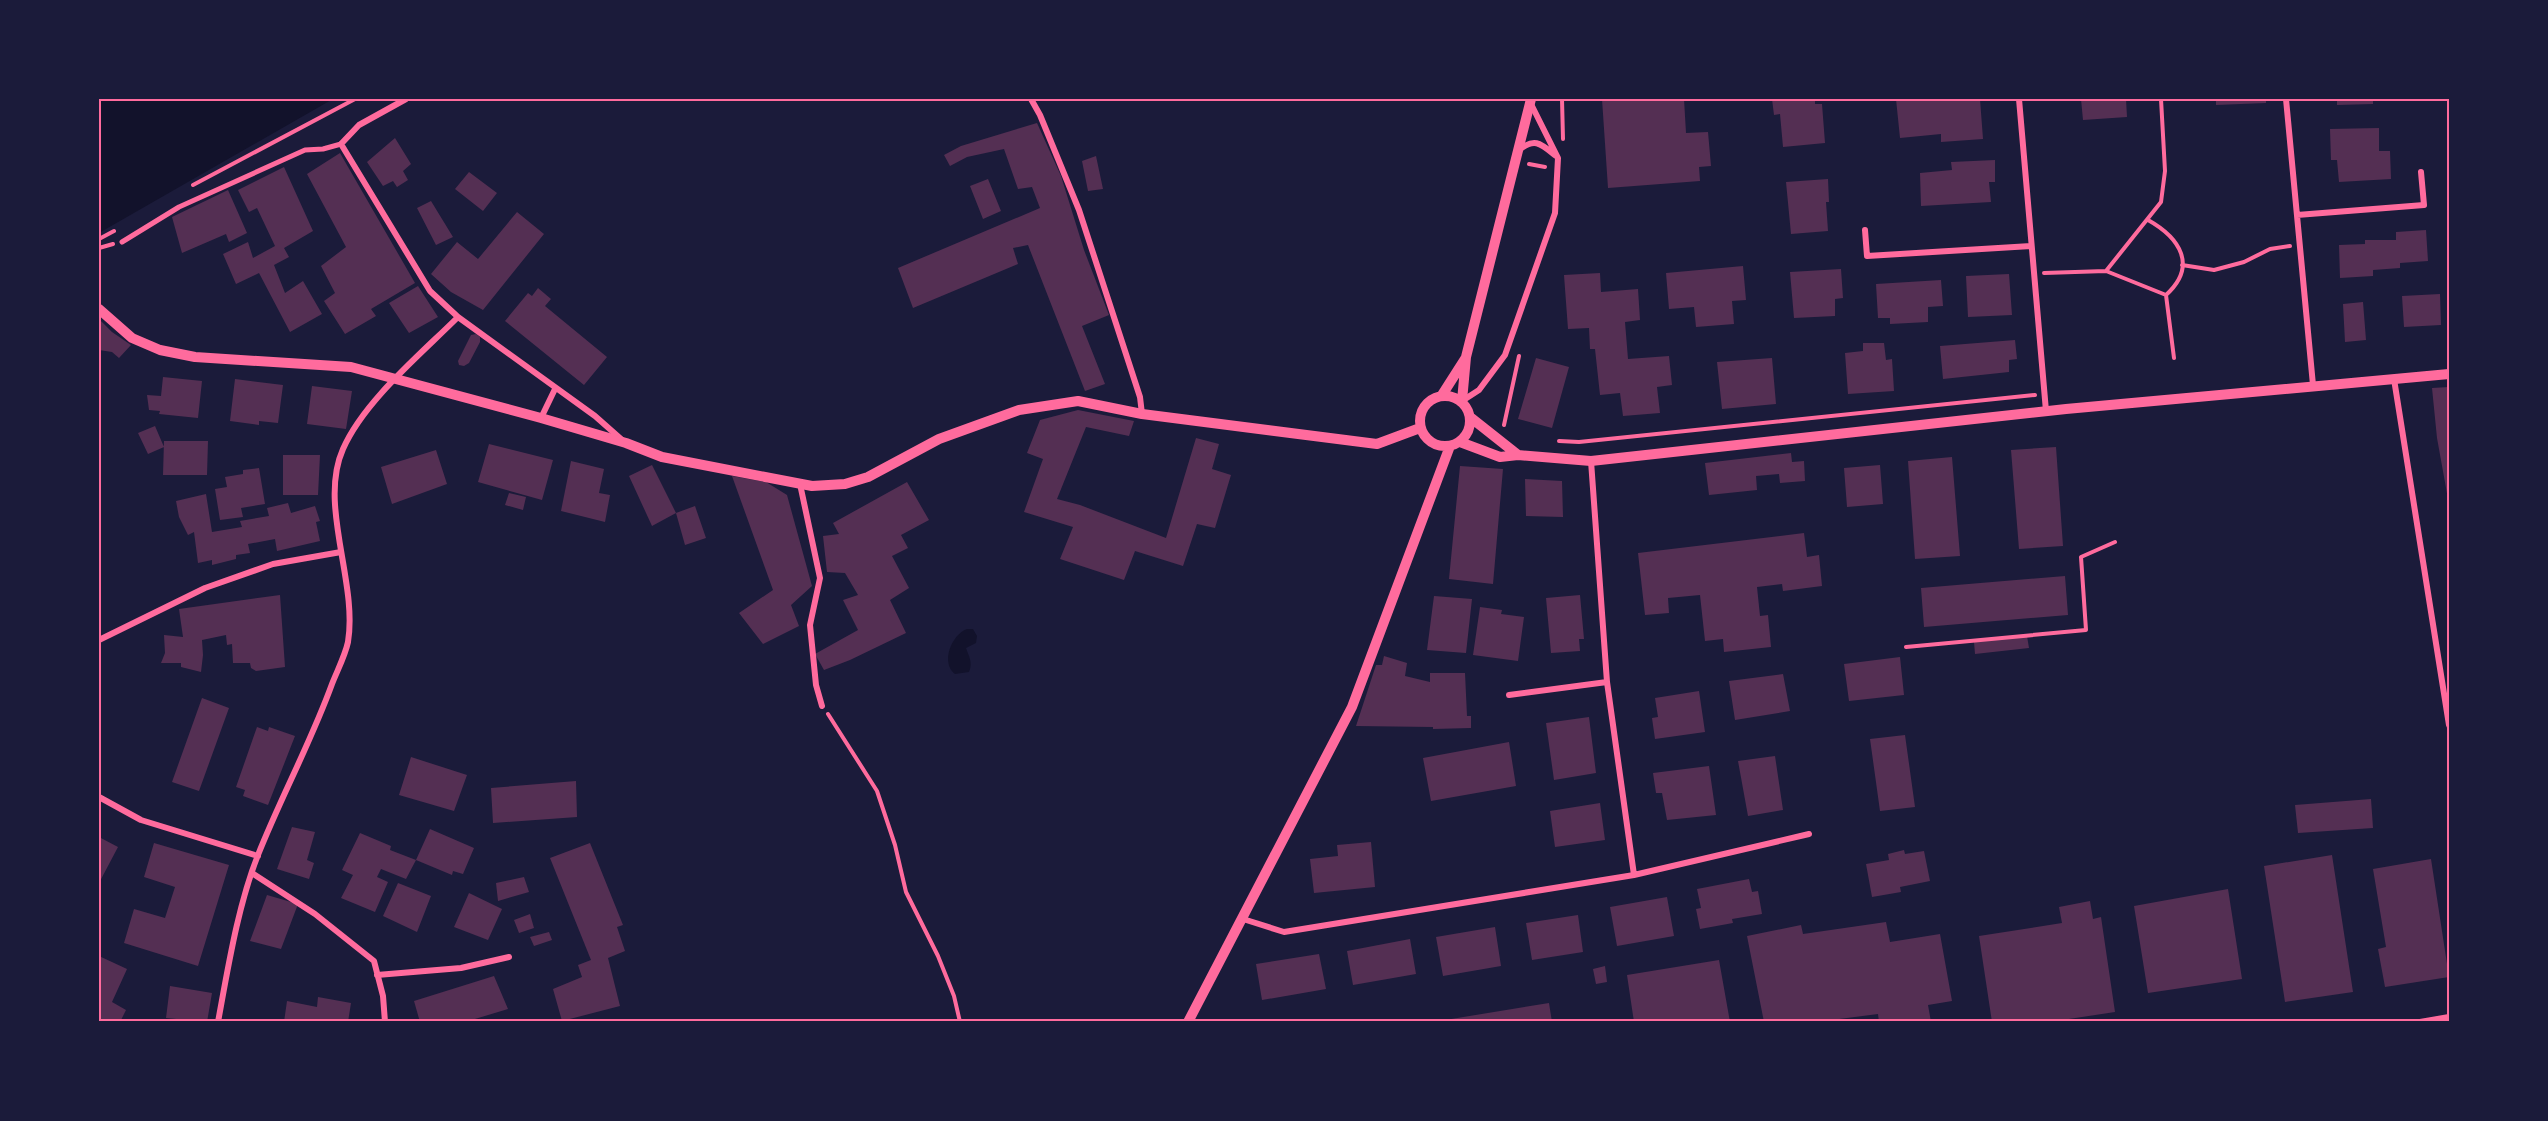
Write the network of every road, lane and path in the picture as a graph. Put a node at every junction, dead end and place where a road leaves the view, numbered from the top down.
1 (355, 99) edge
2 (406, 99) edge
3 (1031, 99) edge
4 (2019, 99) edge
5 (2161, 99) edge
6 (2286, 99) edge
7 (1531, 100) edge
8 (341, 144) junction
9 (1516, 152) junction
10 (1558, 158) junction
11 (1525, 163) dead end
12 (1550, 168) dead end
13 (2421, 172) dead end
14 (192, 186) dead end
15 (2297, 215) junction
16 (2148, 220) junction
17 (120, 227) dead end
18 (1865, 230) dead end
19 (99, 239) edge
20 (122, 242) dead end
21 (2299, 244) junction
22 (2031, 246) junction
23 (2182, 265) junction
24 (2106, 271) junction
25 (2033, 274) junction
26 (2166, 295) junction
27 (99, 309) edge
28 (458, 317) junction
29 (1466, 357) junction
30 (2174, 358) dead end
31 (2449, 374) edge
32 (396, 378) junction
33 (2394, 380) junction
34 (2313, 385) junction
35 (555, 389) junction
36 (2044, 394) junction
37 (1442, 395) junction
38 (1462, 401) junction
39 (2046, 411) junction
40 (1142, 414) junction
41 (1470, 417) junction
42 (541, 418) junction
43 (1420, 428) junction
44 (1579, 442) dead end
45 (626, 443) junction
46 (1455, 444) junction
47 (1518, 455) junction
48 (1592, 461) junction
49 (800, 483) junction
50 (2115, 542) dead end
51 (341, 552) junction
52 (99, 640) edge
53 (1906, 647) dead end
54 (2449, 668) edge
55 (2439, 670) junction
56 (1607, 682) junction
57 (1509, 695) dead end
58 (822, 706) joint
59 (2449, 725) edge
60 (99, 796) edge
61 (1809, 834) dead end
62 (258, 856) junction
63 (252, 873) junction
64 (1634, 874) junction
65 (1243, 920) junction
66 (509, 957) dead end
67 (377, 975) junction
68 (2449, 1017) edge
69 (218, 1022) edge
70 (385, 1022) edge
71 (960, 1022) edge
72 (1188, 1022) edge
73 (2420, 1022) edge

1 - 14 path
2 - 8 street
3 - 40 street
4 - 22 street
5 - 16 path
6 - 15 street
7 - 9 street
7 - 10 street
8 - 20 street
8 - 28 street
9 - 10 street
9 - 29 street
10 - 38 street
11 - 12 path
13 - 15 street
15 - 21 street
16 - 23 path
16 - 24 path
17 - 19 path
18 - 22 street
21 - 23 path
21 - 34 street
22 - 25 street
23 - 26 path
24 - 25 path
24 - 26 path
25 - 36 street
26 - 30 path
27 - 32 street
28 - 32 street
28 - 35 street
29 - 37 street
29 - 38 street
31 - 33 street
32 - 42 street
32 - 51 street
33 - 34 street
33 - 55 street
34 - 39 street
35 - 42 street
35 - 45 street
36 - 39 street
36 - 44 path
37 - 38 street
37 - 43 street
38 - 41 street
39 - 48 street
40 - 43 street
40 - 49 street
41 - 46 street
41 - 47 street
42 - 45 street
43 - 46 street
45 - 49 street
46 - 47 street
46 - 65 street
47 - 48 street
48 - 56 street
49 - 58 street
50 - 53 path
51 - 52 street
51 - 62 street
54 - 55 street
55 - 59 street
56 - 57 street
56 - 64 street
58 - 71 path
60 - 62 street
61 - 64 street
62 - 63 street
63 - 67 street
63 - 69 street
64 - 65 street
65 - 72 street
66 - 67 street
67 - 70 street
68 - 73 street

